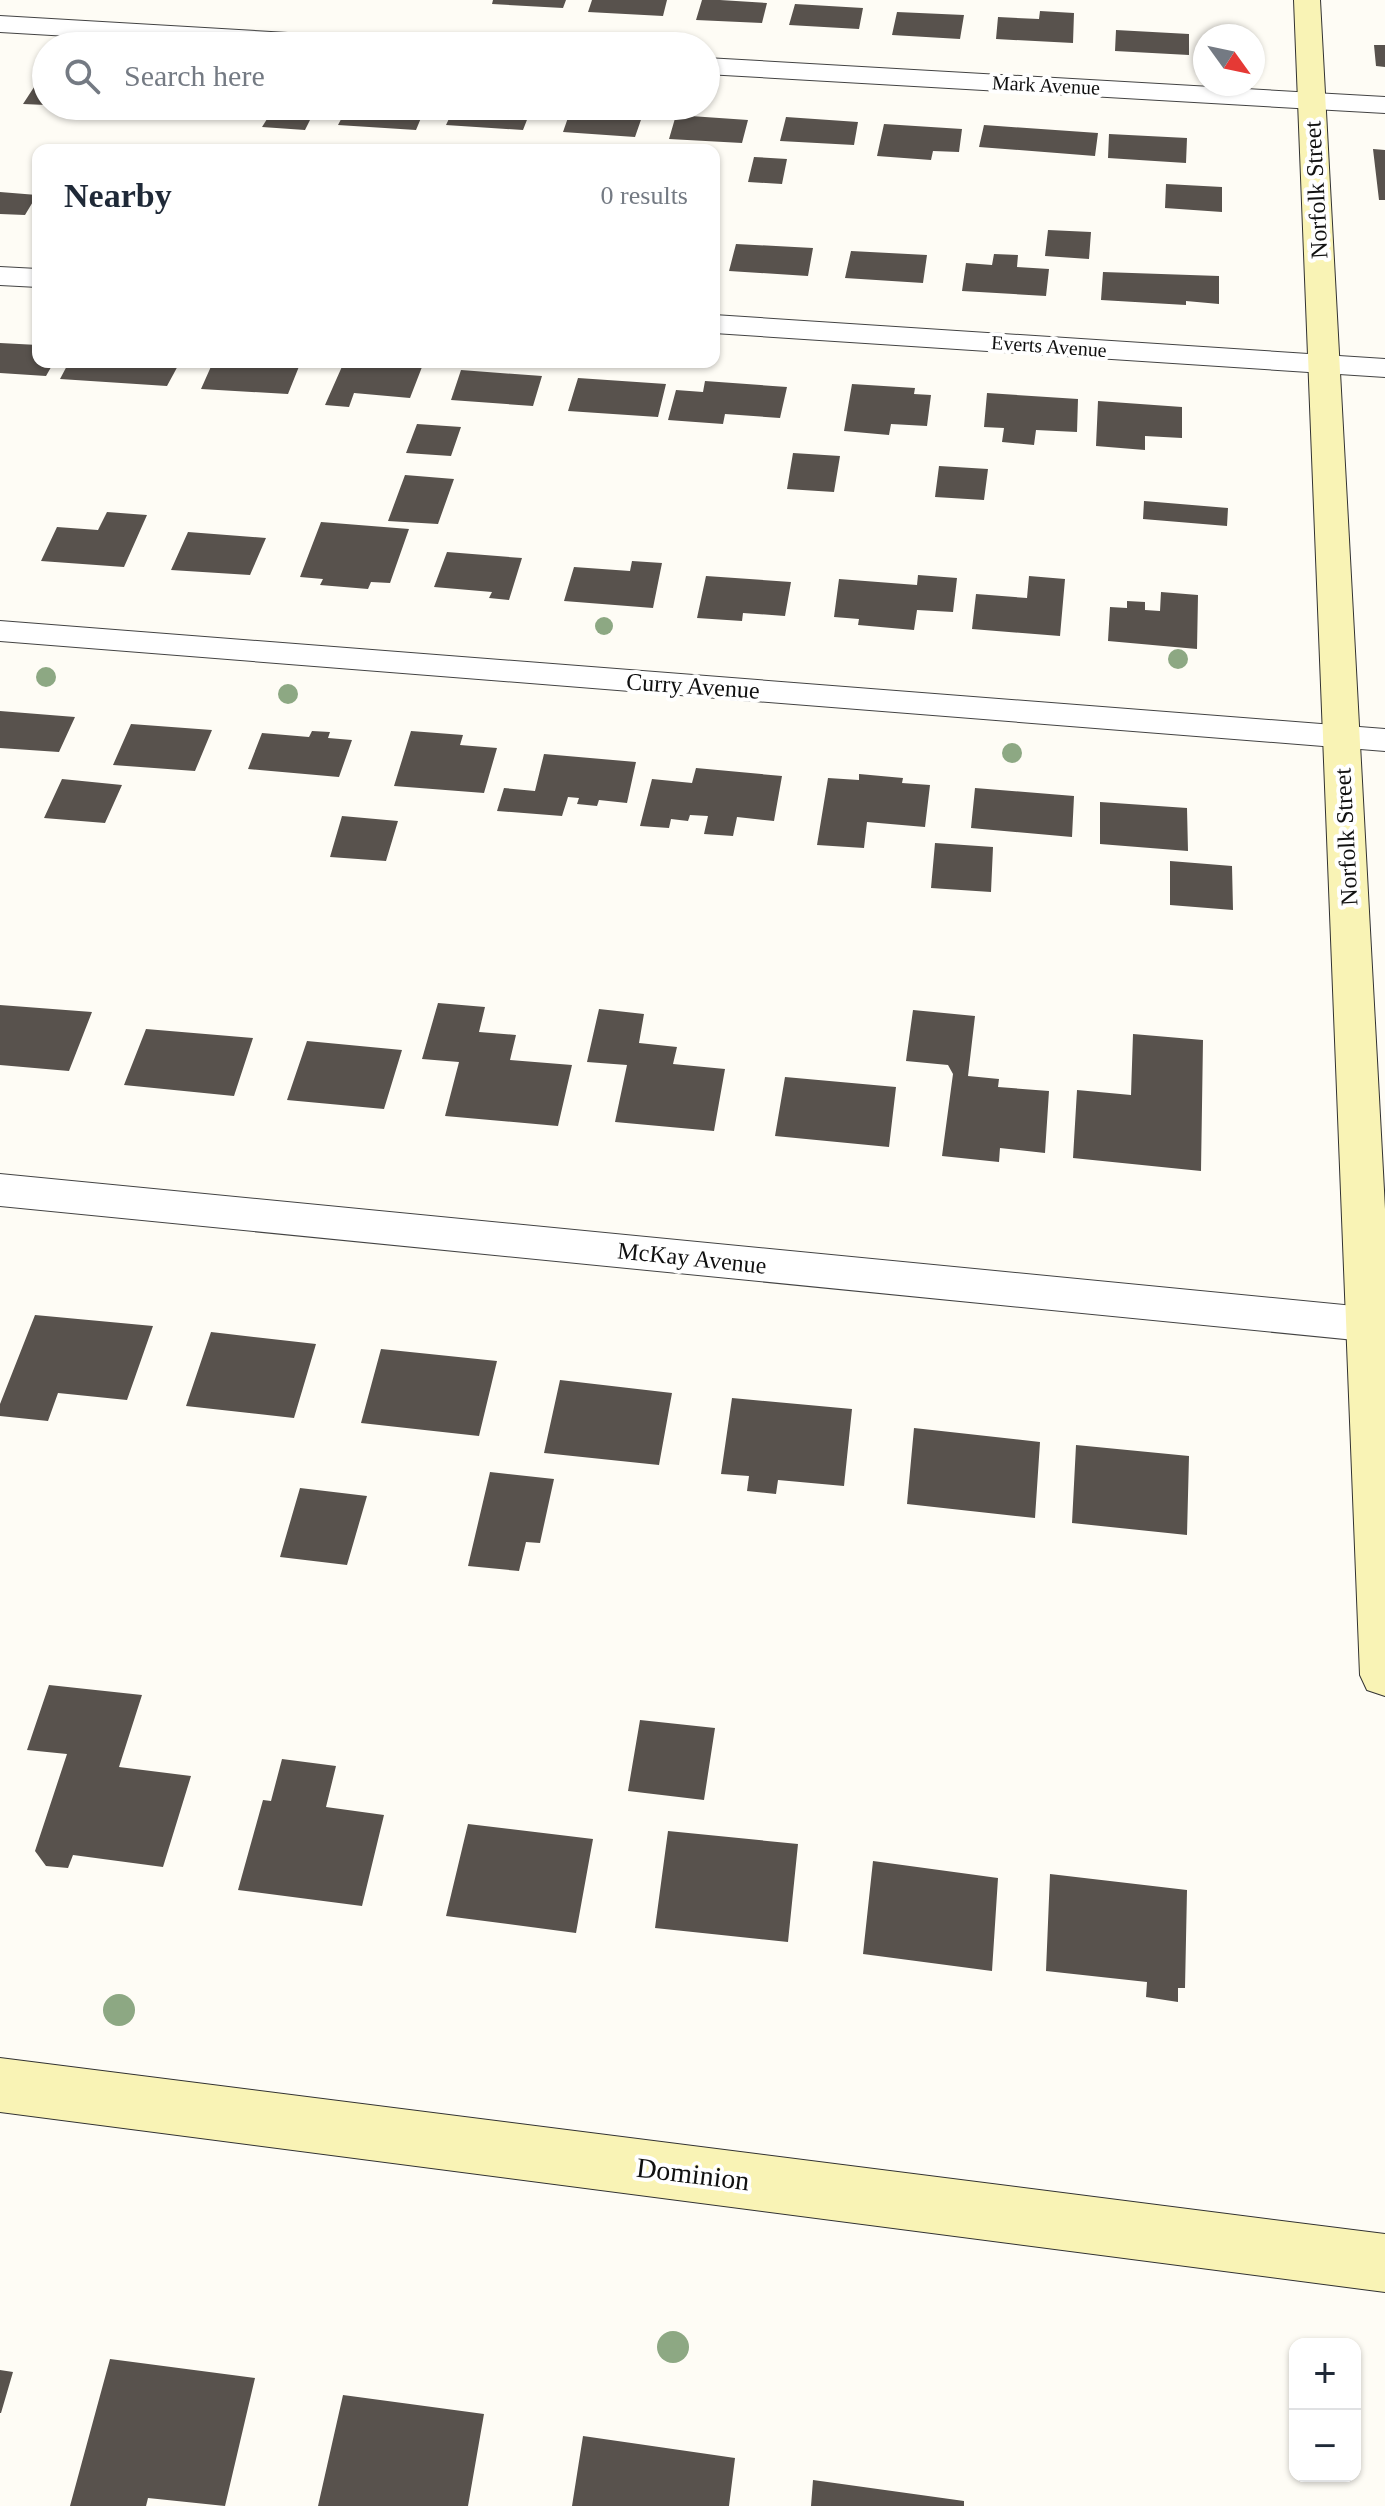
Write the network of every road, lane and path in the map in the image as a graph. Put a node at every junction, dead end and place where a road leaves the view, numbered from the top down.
1 (1307, 0) edge
2 (0, 24) edge
3 (136, 32) edge
4 (720, 67) edge
5 (1312, 101) junction
6 (1385, 105) edge
7 (0, 276) edge
8 (32, 278) edge
9 (720, 324) edge
10 (1324, 364) junction
11 (1385, 368) edge
12 (0, 631) edge
13 (1341, 737) junction
14 (1385, 740) edge
15 (0, 1190) edge
16 (1377, 1325) edge
17 (1385, 1675) edge
18 (0, 2085) edge
19 (1385, 2263) edge

1 - 5 street, Norfolk Street
2 - 3 street
4 - 5 street, Mark Avenue
5 - 6 street, Mark Avenue
5 - 10 street, Norfolk Street
7 - 8 street
9 - 10 street, Everts Avenue
10 - 11 street, Everts Avenue
10 - 13 street, Norfolk Street
12 - 13 street, Curry Avenue
13 - 14 street, Curry Avenue
13 - 16 street, Norfolk Street
15 - 16 street, McKay Avenue
16 - 17 street, Norfolk Street
18 - 19 street, Dominion

